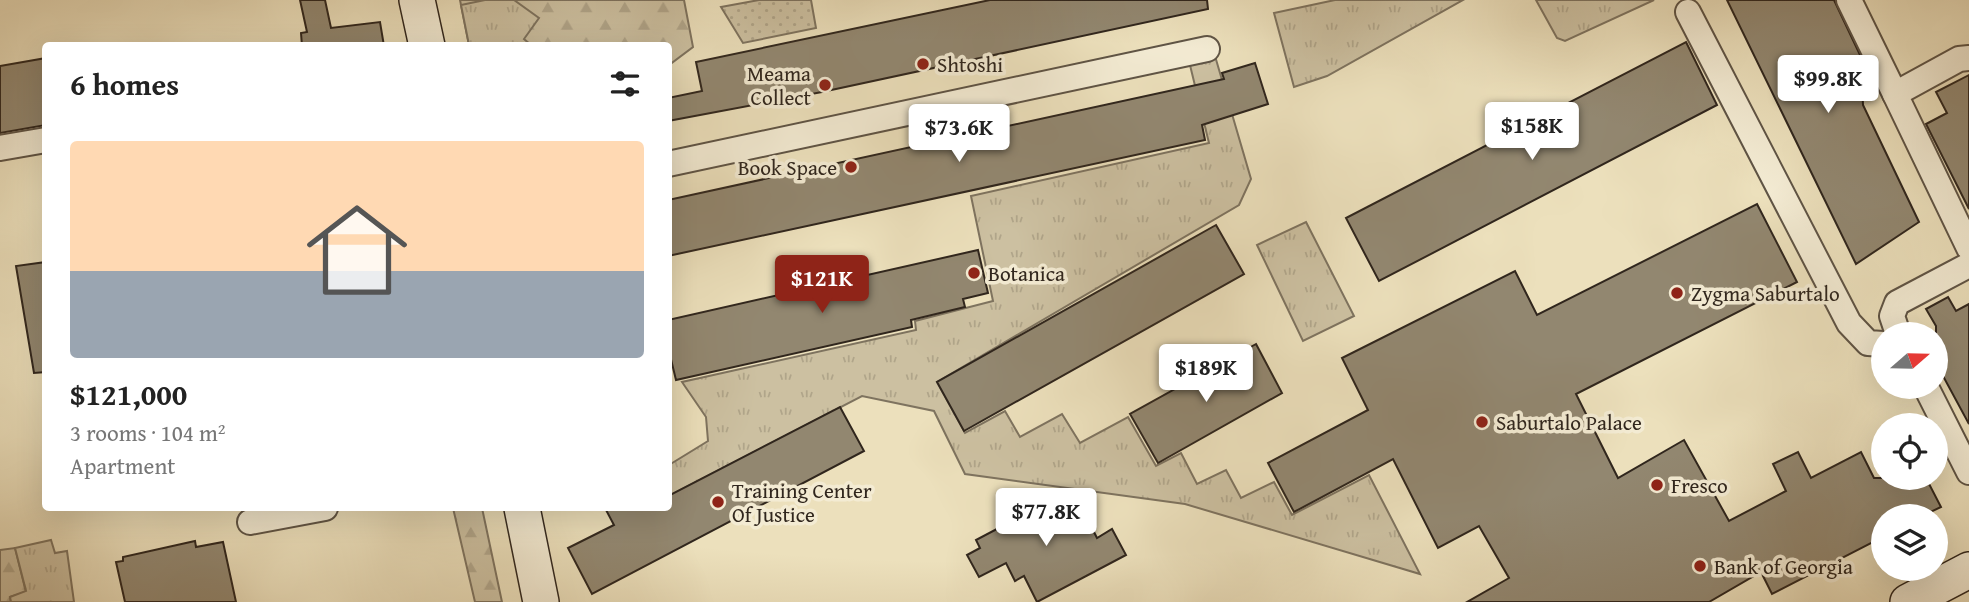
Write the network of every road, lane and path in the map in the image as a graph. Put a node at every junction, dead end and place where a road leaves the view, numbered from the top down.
1 (417, 0) edge
2 (1849, 0) edge
3 (1688, 12) dead end
4 (426, 42) edge
5 (1207, 49) dead end
6 (1969, 58) edge
7 (1895, 94) junction
8 (42, 141) edge
9 (0, 148) edge
10 (672, 163) edge
11 (1969, 248) edge
12 (1969, 265) edge
13 (1894, 322) edge
14 (1871, 343) edge
15 (1932, 399) edge
16 (1969, 472) edge
17 (309, 511) edge
18 (523, 511) edge
19 (250, 522) dead end
20 (1969, 570) edge
21 (541, 602) edge
22 (1908, 602) edge

1 - 4 street
2 - 7 street
3 - 14 street
5 - 10 street
6 - 7 street
7 - 11 street
8 - 9 street
12 - 13 street
15 - 16 street
17 - 19 street
18 - 21 street
20 - 22 street

